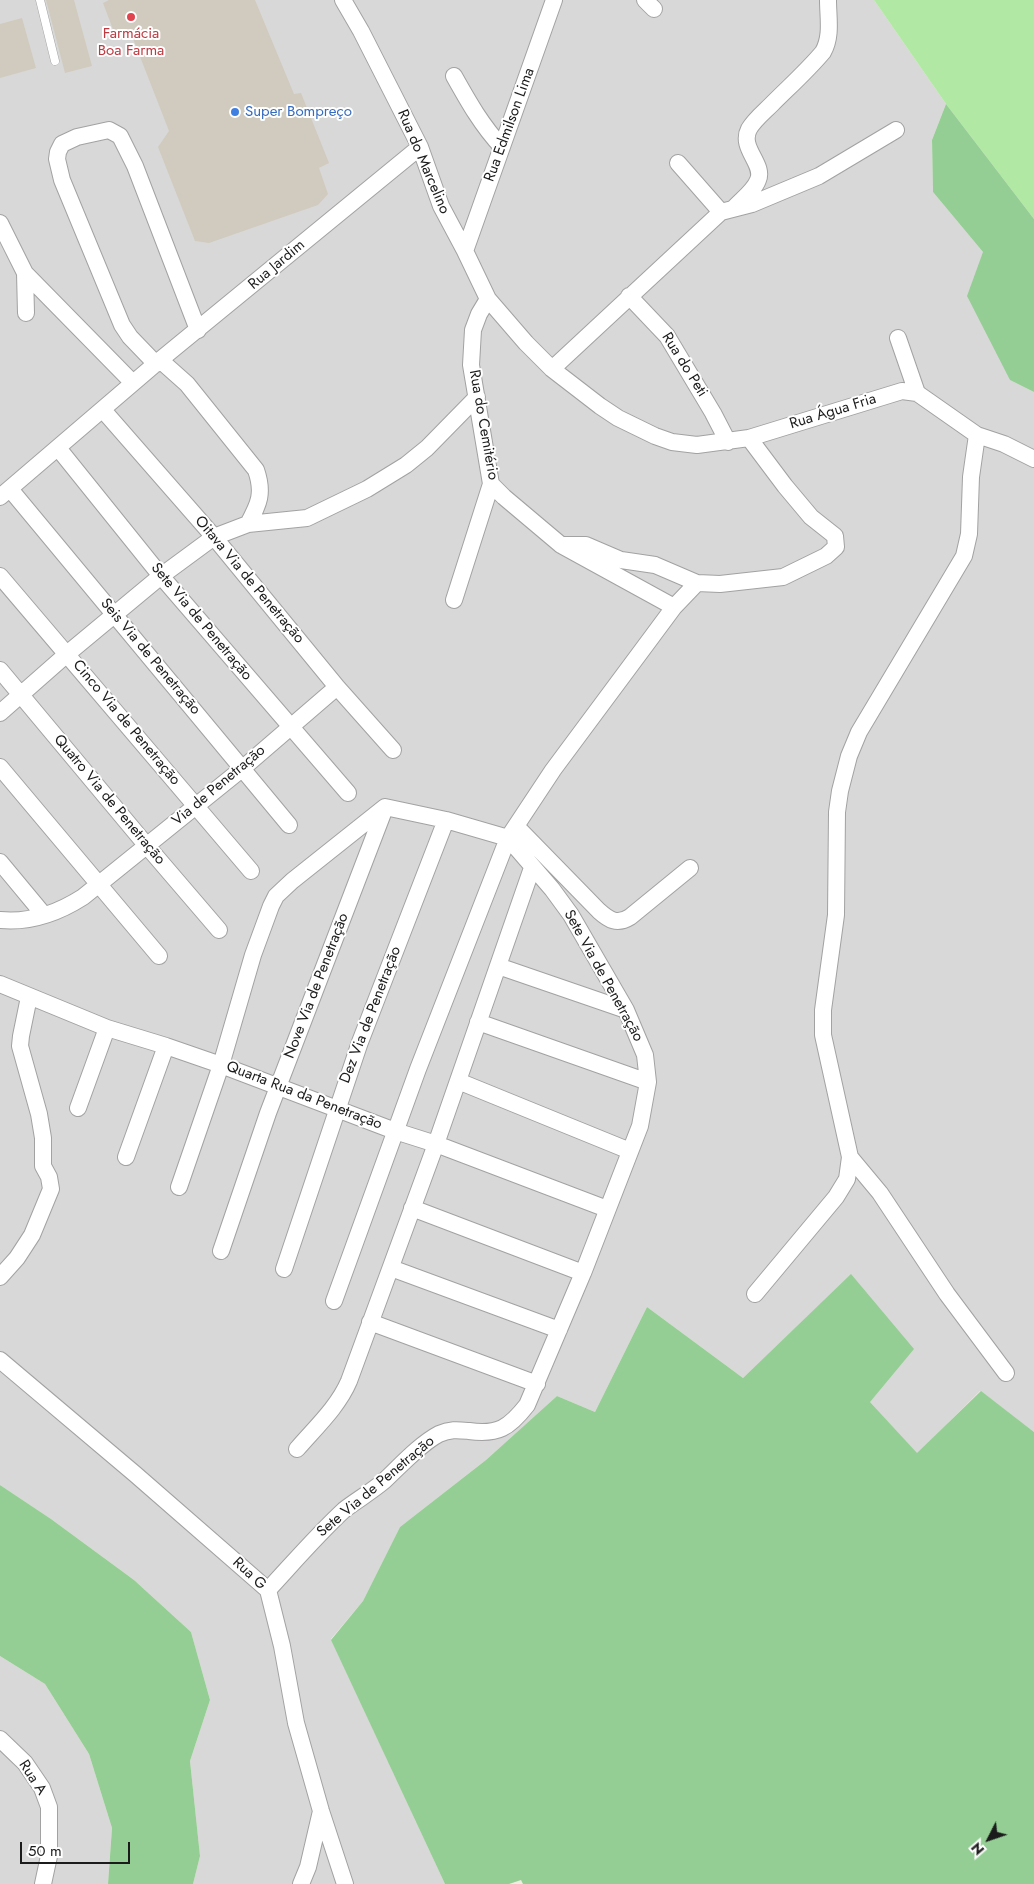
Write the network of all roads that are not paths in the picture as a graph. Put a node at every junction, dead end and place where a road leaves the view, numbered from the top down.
1 (40, 0) edge
2 (343, 0) edge
3 (554, 0) edge
4 (828, 0) edge
5 (55, 61) dead end
6 (454, 76) dead end
7 (896, 130) dead end
8 (502, 146) junction
9 (420, 147) junction
10 (678, 162) dead end
11 (727, 210) junction
12 (0, 223) edge
13 (465, 250) junction
14 (25, 273) junction
15 (629, 296) junction
16 (488, 299) junction
17 (26, 314) dead end
18 (198, 330) junction
19 (898, 338) dead end
20 (158, 362) junction
21 (552, 369) junction
22 (133, 383) junction
23 (917, 393) junction
24 (477, 397) junction
25 (103, 410) junction
26 (977, 435) junction
27 (750, 438) junction
28 (728, 442) junction
29 (58, 448) junction
30 (1034, 459) edge
31 (491, 484) junction
32 (5, 493) edge
33 (248, 524) junction
34 (214, 537) junction
35 (561, 545) junction
36 (0, 576) edge
37 (161, 576) junction
38 (697, 583) junction
39 (454, 600) dead end
40 (674, 607) junction
41 (115, 615) junction
42 (67, 654) junction
43 (0, 670) edge
44 (338, 687) junction
45 (21, 696) junction
46 (0, 713) edge
47 (290, 726) junction
48 (393, 750) dead end
49 (0, 766) edge
50 (242, 768) junction
51 (348, 793) dead end
52 (196, 806) junction
53 (385, 807) junction
54 (446, 820) junction
55 (289, 825) dead end
56 (512, 832) junction
57 (147, 846) junction
58 (0, 862) edge
59 (532, 868) junction
60 (690, 868) dead end
61 (250, 871) dead end
62 (99, 885) junction
63 (44, 915) junction
64 (0, 920) edge
65 (219, 930) dead end
66 (160, 956) dead end
67 (498, 966) junction
68 (0, 984) edge
69 (29, 997) junction
70 (626, 1010) junction
71 (478, 1022) junction
72 (107, 1028) junction
73 (166, 1046) junction
74 (221, 1065) junction
75 (458, 1081) junction
76 (648, 1082) junction
77 (279, 1088) junction
78 (78, 1108) dead end
79 (337, 1108) junction
80 (395, 1131) junction
81 (436, 1144) junction
82 (630, 1151) junction
83 (850, 1157) junction
84 (126, 1158) dead end
85 (179, 1187) dead end
86 (412, 1208) junction
87 (608, 1209) junction
88 (221, 1251) dead end
89 (391, 1268) junction
90 (284, 1269) dead end
91 (583, 1273) junction
92 (0, 1277) edge
93 (755, 1294) dead end
94 (334, 1301) dead end
95 (370, 1322) junction
96 (559, 1330) junction
97 (0, 1360) edge
98 (1006, 1373) dead end
99 (537, 1384) junction
100 (297, 1449) dead end
101 (268, 1590) junction
102 (0, 1739) edge
103 (321, 1811) junction
104 (43, 1884) edge
105 (301, 1884) edge
106 (345, 1884) edge

1 - 5 lane
2 - 9 street, Rua do Marcelino
3 - 8 street, Rua Edmilson Lima
4 - 11 street
6 - 8 street
7 - 11 street
8 - 13 street, Rua Edmilson Lima
9 - 13 street, Rua do Marcelino
9 - 18 street, Rua Jardim
10 - 11 street
11 - 15 street
12 - 14 street
13 - 16 street, Rua do Marcelino
14 - 17 street
14 - 22 street
15 - 21 street
15 - 28 street, Rua do Peti
16 - 21 street, Rua do Marcelino
16 - 24 street, Rua do Cemitério
18 - 20 street, Rua Jardim
18 - 20 street
19 - 23 street
20 - 22 street, Rua Jardim
20 - 33 street
21 - 28 street, Rua Água Fria
22 - 25 street, Rua Jardim
23 - 26 street
23 - 27 street, Rua Água Fria
24 - 31 street, Rua do Cemitério
24 - 33 street
25 - 29 street, Rua Jardim
25 - 34 street, Oitava Via de Penetração
26 - 30 street
26 - 83 street
27 - 28 street, Rua Água Fria
27 - 38 street
29 - 32 street, Rua Jardim
29 - 37 street, Sete Via de Penetração
31 - 35 street, Rua do Cemitério
31 - 39 street
32 - 41 street, Seis Via de Penetração
33 - 34 street
34 - 37 street
34 - 44 street, Oitava Via de Penetração
35 - 38 street
35 - 40 street, Rua do Cemitério
36 - 42 street, Cinco Via de Penetração
37 - 41 street
37 - 47 street, Sete Via de Penetração
38 - 40 street
40 - 56 street
41 - 42 street
41 - 50 street, Seis Via de Penetração
42 - 45 street
42 - 52 street, Cinco Via de Penetração
43 - 45 street, Quatro Via de Penetração
44 - 47 street, Via de Penetração
44 - 48 street, Oitava Via de Penetração
45 - 46 street
45 - 57 street, Quatro Via de Penetração
47 - 50 street, Via de Penetração
47 - 51 street, Sete Via de Penetração
49 - 62 street
50 - 52 street, Via de Penetração
50 - 55 street, Seis Via de Penetração
52 - 57 street, Via de Penetração
52 - 61 street, Cinco Via de Penetração
53 - 54 street
53 - 74 street
53 - 77 street, Nove Via de Penetração
54 - 56 street
54 - 79 street, Dez Via de Penetração
56 - 59 street, Sete Via de Penetração
56 - 60 street
56 - 80 street
57 - 62 street, Via de Penetração
57 - 65 street, Quatro Via de Penetração
58 - 63 street
59 - 67 street
59 - 70 street, Sete Via de Penetração
62 - 63 street, Via de Penetração
62 - 66 street
63 - 64 street, Via de Penetração
67 - 70 street
67 - 71 street
68 - 69 street, Quarta Rua da Penetração
69 - 72 street, Quarta Rua da Penetração
69 - 92 street
70 - 76 street, Sete Via de Penetração
71 - 75 street
71 - 76 street
72 - 73 street, Quarta Rua da Penetração
72 - 78 street
73 - 74 street, Quarta Rua da Penetração
73 - 84 street
74 - 77 street, Quarta Rua da Penetração
74 - 85 street
75 - 81 street
75 - 82 street
76 - 82 street, Sete Via de Penetração
77 - 79 street, Quarta Rua da Penetração
77 - 88 street, Nove Via de Penetração
79 - 80 street, Quarta Rua da Penetração
79 - 90 street, Dez Via de Penetração
80 - 81 street, Quarta Rua da Penetração
80 - 94 street
81 - 86 street
81 - 87 street, Quarta Rua da Penetração
82 - 87 street, Sete Via de Penetração
83 - 93 street
83 - 98 street
86 - 89 street
86 - 91 street
87 - 91 street, Sete Via de Penetração
89 - 95 street
89 - 96 street
91 - 96 street, Sete Via de Penetração
95 - 99 street
95 - 100 street
96 - 99 street, Sete Via de Penetração
97 - 101 street, Rua G
99 - 101 street, Sete Via de Penetração
101 - 103 street, Rua G
102 - 104 street, Rua A
103 - 105 street
103 - 106 street, Rua G

